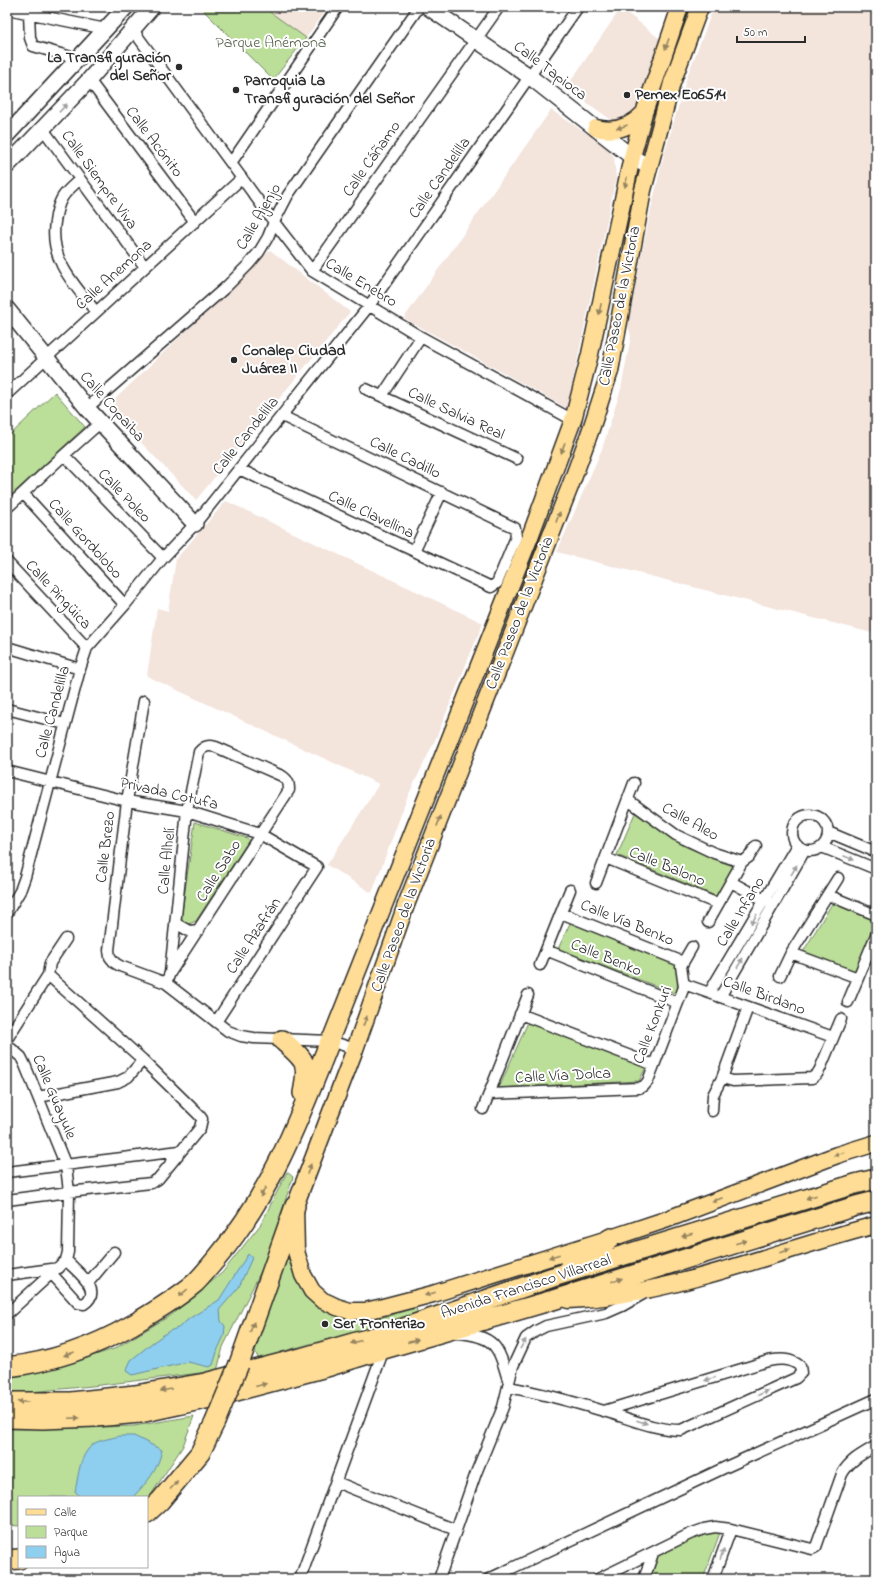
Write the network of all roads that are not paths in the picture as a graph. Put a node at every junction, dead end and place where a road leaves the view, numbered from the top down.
1 (126, 7) edge
2 (152, 7) edge
3 (338, 7) edge
4 (419, 7) edge
5 (428, 7) edge
6 (499, 7) edge
7 (578, 7) edge
8 (680, 7) edge
9 (700, 7) edge
10 (7, 9) edge
11 (29, 14) junction
12 (106, 29) junction
13 (133, 30) junction
14 (476, 40) junction
15 (78, 59) junction
16 (530, 76) junction
17 (89, 80) junction
18 (644, 113) junction
19 (596, 128) junction
20 (43, 129) junction
21 (8, 134) edge
22 (632, 157) junction
23 (231, 163) junction
24 (7, 166) edge
25 (649, 167) junction
26 (242, 178) junction
27 (79, 180) junction
28 (195, 222) junction
29 (274, 222) junction
30 (145, 267) junction
31 (312, 271) junction
32 (369, 306) junction
33 (7, 309) edge
34 (96, 312) junction
35 (421, 337) junction
36 (46, 358) junction
37 (366, 389) dead end
38 (7, 394) edge
39 (382, 396) junction
40 (87, 408) junction
41 (282, 416) junction
42 (573, 420) junction
43 (101, 422) junction
44 (64, 454) junction
45 (517, 459) dead end
46 (239, 469) junction
47 (442, 492) junction
48 (23, 493) junction
49 (7, 508) edge
50 (195, 524) junction
51 (414, 552) junction
52 (163, 558) junction
53 (7, 562) edge
54 (492, 587) joint
55 (125, 605) junction
56 (7, 647) edge
57 (87, 648) junction
58 (80, 669) junction
59 (144, 701) dead end
60 (7, 709) edge
61 (65, 724) junction
62 (7, 771) edge
63 (282, 776) joint
64 (50, 782) junction
65 (634, 784) dead end
66 (628, 800) junction
67 (127, 801) junction
68 (187, 811) junction
69 (828, 832) junction
70 (260, 834) junction
71 (756, 846) dead end
72 (822, 847) junction
73 (801, 848) junction
74 (876, 852) edge
75 (606, 858) junction
76 (742, 862) junction
77 (317, 867) joint
78 (876, 869) edge
79 (838, 878) dead end
80 (731, 882) junction
81 (596, 883) dead end
82 (570, 890) dead end
83 (828, 895) junction
84 (769, 902) junction
85 (718, 904) junction
86 (7, 913) edge
87 (561, 913) junction
88 (876, 915) edge
89 (708, 922) dead end
90 (175, 923) junction
91 (199, 930) junction
92 (876, 935) edge
93 (66, 939) dead end
94 (692, 947) dead end
95 (546, 950) junction
96 (791, 953) junction
97 (683, 962) junction
98 (540, 965) dead end
99 (48, 975) junction
100 (780, 976) dead end
101 (168, 978) junction
102 (858, 978) junction
103 (684, 984) junction
104 (710, 993) junction
105 (528, 995) dead end
106 (720, 997) junction
107 (848, 1002) dead end
108 (678, 1003) junction
109 (748, 1007) junction
110 (520, 1014) junction
111 (841, 1019) dead end
112 (216, 1022) junction
113 (833, 1037) junction
114 (7, 1039) edge
115 (282, 1040) junction
116 (330, 1041) junction
117 (7, 1045) edge
118 (355, 1049) junction
119 (143, 1060) junction
120 (654, 1065) junction
121 (722, 1078) junction
122 (639, 1088) joint
123 (489, 1094) junction
124 (38, 1097) junction
125 (483, 1109) dead end
126 (712, 1110) dead end
127 (300, 1116) junction
128 (876, 1143) edge
129 (180, 1151) junction
130 (66, 1166) junction
131 (7, 1172) edge
132 (876, 1179) edge
133 (69, 1192) junction
134 (7, 1200) edge
135 (876, 1201) edge
136 (295, 1206) junction
137 (876, 1225) edge
138 (611, 1238) junction
139 (114, 1252) dead end
140 (66, 1260) junction
141 (56, 1271) junction
142 (7, 1275) edge
143 (553, 1277) junction
144 (88, 1283) junction
145 (654, 1288) junction
146 (553, 1300) junction
147 (7, 1314) edge
148 (445, 1332) junction
149 (384, 1349) junction
150 (7, 1367) edge
151 (508, 1383) junction
152 (876, 1399) edge
153 (7, 1402) edge
154 (604, 1411) junction
155 (7, 1418) edge
156 (43, 1419) junction
157 (7, 1423) edge
158 (876, 1446) edge
159 (336, 1482) junction
160 (148, 1512) edge
161 (731, 1529) junction
162 (456, 1530) junction
163 (653, 1553) junction
164 (18, 1559) edge
165 (7, 1560) edge
166 (300, 1579) edge
167 (438, 1579) edge
168 (489, 1579) edge
169 (598, 1579) edge
170 (644, 1579) edge
171 (714, 1579) edge

1 - 12 street
2 - 13 street
3 - 23 street
4 - 29 street, Calle Ajenjo
5 - 14 street, Calle Tapioca
6 - 14 street, Calle Cáñamo
7 - 16 street, Calle Candelilla
8 -> 18 main road, Calle Paseo de la Victoria
9 - 25 main road, Calle Paseo de la Victoria
10 - 11 street
11 - 12 street
11 - 15 street
12 - 15 street
13 - 17 street
13 - 23 street, Calle Enebro
14 - 16 street, Calle Tapioca
14 - 31 street, Calle Cáñamo
15 - 21 street
16 - 19 street, Calle Tapioca
16 - 32 street, Calle Candelilla
20 -> 17 street
17 - 28 street, Calle Acónito
18 -> 19 main road
18 - 22 main road, Calle Paseo de la Victoria
19 - 22 street, Calle Tapioca
20 - 24 street
20 - 27 street, Calle Siempre Viva
22 - 25 street, Calle Tapioca
22 -> 42 main road, Calle Paseo de la Victoria
23 - 26 street, Calle Enebro
118 -> 25 main road, Calle Paseo de la Victoria
26 - 28 street, Calle Anemona
26 - 29 street, Calle Enebro
27 - 30 street, Calle Siempre Viva
27 - 34 street
28 - 30 street, Calle Anemona
29 - 31 street, Calle Enebro
29 - 40 street, Calle Ajenjo
30 - 34 street, Calle Anemona
31 - 32 street, Calle Enebro
32 - 35 street, Calle Enebro
32 - 41 street, Calle Candelilla
33 - 36 street, Calle Copaiba
34 - 36 street, Calle Anemona
35 - 39 street, Calle Salvia Real
35 - 42 street, Calle Enebro
36 - 38 street, Calle Anemona
36 - 40 street, Calle Copaiba
37 - 39 street, Calle Salvia Real
39 - 45 street, Calle Salvia Real
40 - 43 street, Calle Copaiba
41 - 46 street, Calle Candelilla
41 - 47 street, Calle Cadillo
42 -> 116 main road, Calle Paseo de la Victoria
43 - 44 street
43 - 50 street, Calle Copaiba
44 - 48 street
44 - 52 street, Calle Poleo
46 - 50 street, Calle Candelilla
46 - 51 street, Calle Clavellina
47 - 51 street
47 - 54 street, Calle Cadillo
48 - 49 street
48 - 55 street, Calle Gordolobo
50 - 52 street, Calle Candelilla
51 - 54 street, Calle Clavellina
52 - 55 street, Calle Candelilla
53 - 57 street, Calle Pingüica
55 - 57 street, Calle Candelilla
56 - 58 street
57 - 58 street, Calle Candelilla
58 - 61 street, Calle Candelilla
59 - 67 street, Calle Brezo
60 - 61 street
61 - 64 street, Calle Candelilla
62 - 64 street, Privada Cotufa
63 - 68 street, Calle Alhelí
63 - 70 street, Calle Sabo
64 - 67 street, Privada Cotufa
64 - 86 street, Calle Candelilla
65 - 66 street
66 - 75 street
66 - 76 street, Calle Aleo
67 - 68 street, Privada Cotufa
67 - 101 street, Calle Brezo
68 - 70 street, Privada Cotufa
68 - 90 street, Calle Alhelí
69 - 72 street
69 - 73 street
69 - 74 street
70 - 77 street, Privada Cotufa
70 - 91 street, Calle Sabo
71 - 76 street
72 - 73 street
72 -> 78 street
73 - 84 street, Calle Infano
75 - 81 street
75 - 85 street, Calle Balono
76 - 80 street
77 - 112 street, Calle Azafrán
79 - 83 street
80 - 84 street
80 - 85 street
82 - 87 street, Calle Vía Benko
83 - 88 street
83 - 96 street
84 -> 104 street, Calle Infano
106 -> 84 street, Calle Infano
85 - 89 street
87 - 95 street, Calle Vía Benko
87 - 97 street, Calle Vía Benko
90 - 91 street
90 - 101 street, Calle Alhelí
91 - 101 street, Calle Sabo
92 - 102 street
93 - 99 street
94 - 97 street
95 - 98 street, Calle Vía Benko
95 - 108 street, Calle Benko
96 - 100 street
96 - 102 street
97 - 103 street, Calle Konkuri
99 - 114 street
99 - 119 street
101 - 112 street
102 - 107 street
103 - 104 street, Calle Birdano
103 - 108 street, Calle Konkuri
104 - 106 street, Calle Birdano
105 - 110 street, Calle Vía Dolca
106 - 109 street, Calle Birdano
108 - 120 street, Calle Konkuri
109 - 113 street, Calle Birdano
109 - 121 street
110 - 120 street, Calle Vía Dolca
110 - 123 street, Calle Vía Dolca
111 - 113 street
112 - 115 street
113 - 121 street
115 - 116 street
115 - 127 highway
116 - 118 street
116 - 127 highway
117 - 124 street, Calle Guayule
136 -> 118 main road, Calle Paseo de la Victoria
119 - 124 street
119 - 129 street
120 - 122 street, Calle Konkuri
121 - 126 street
122 - 123 street, Calle Vía Dolca
123 - 125 street, Calle Vía Dolca
124 - 130 street, Calle Guayule
127 -> 150 highway
128 -> 138 main road
129 - 130 street
129 - 133 street
130 - 131 street
130 - 133 street
132 -> 143 highway, Avenida Francisco Villarreal
133 - 134 street
133 - 140 street
146 -> 135 highway, Avenida Francisco Villarreal
138 -> 136 main road
160 -> 136 highway, bridge
145 -> 137 main road
138 - 143 highway
139 - 144 street
140 - 141 street
140 - 144 street
141 - 142 street
141 - 144 street
141 - 147 street
143 -> 153 highway, Avenida Francisco Villarreal
145 - 146 main road
151 -> 145 street
146 - 148 highway, Avenida Francisco Villarreal
149 -> 148 highway, Avenida Francisco Villarreal
148 - 151 street
156 -> 149 highway, Avenida Francisco Villarreal
149 - 159 street
151 - 154 street
151 - 162 street
152 - 168 street
154 -> 154 street
155 - 156 highway, Avenida Francisco Villarreal
156 - 157 highway
158 - 161 street
159 - 162 street
159 - 166 street
161 - 163 street
171 -> 161 street
162 - 167 street
163 - 169 street
163 - 170 street
164 - 165 highway

